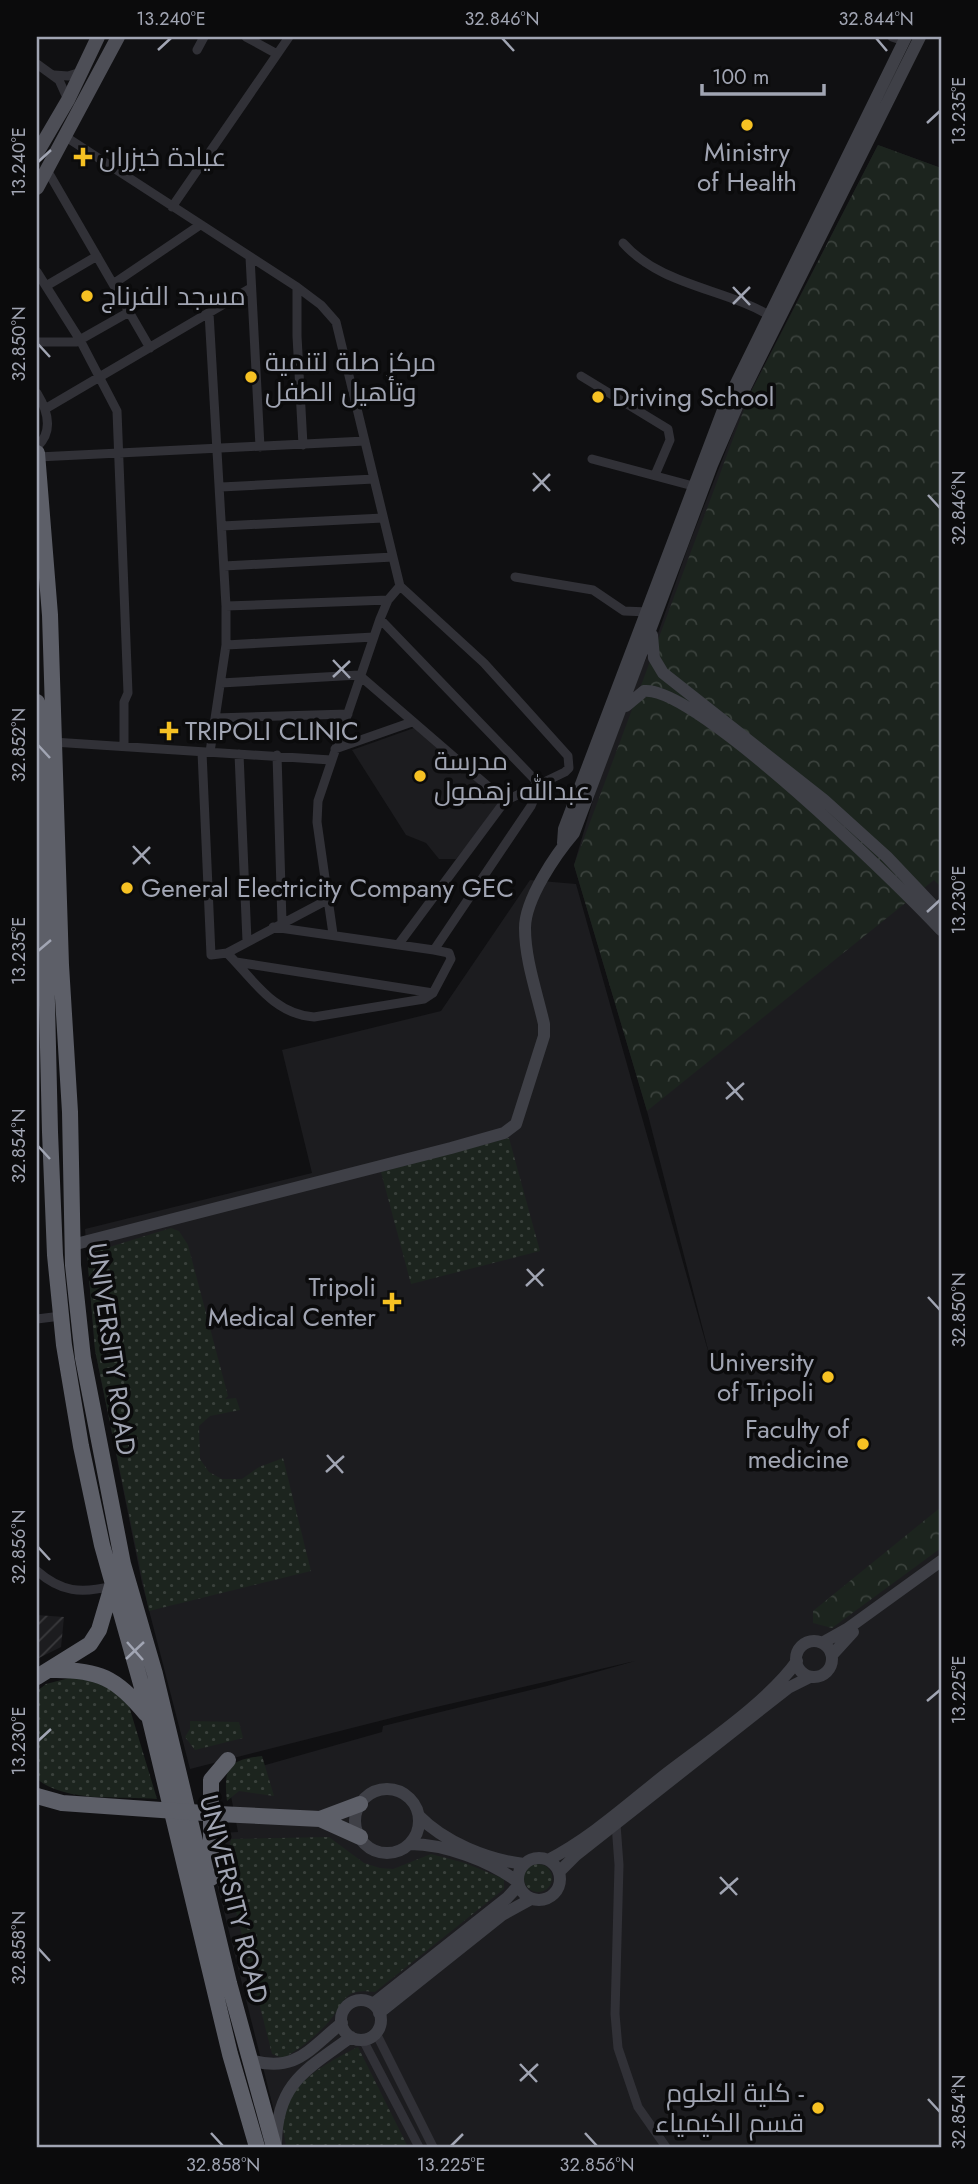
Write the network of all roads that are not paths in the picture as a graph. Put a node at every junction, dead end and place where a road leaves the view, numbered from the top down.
1 (98, 37) edge
2 (118, 37) edge
3 (204, 37) edge
4 (246, 37) edge
5 (289, 37) edge
6 (920, 37) edge
7 (901, 38) edge
8 (197, 50) dead end
9 (277, 54) junction
10 (37, 64) edge
11 (81, 72) junction
12 (54, 75) junction
13 (68, 100) junction
14 (66, 137) junction
15 (37, 153) edge
16 (47, 170) junction
17 (37, 188) edge
18 (172, 207) junction
19 (200, 225) junction
20 (623, 243) dead end
21 (97, 256) junction
22 (250, 257) junction
23 (37, 272) edge
24 (113, 284) junction
25 (46, 286) junction
26 (297, 287) junction
27 (251, 288) junction
28 (129, 312) junction
29 (209, 313) junction
30 (774, 318) junction
31 (80, 340) junction
32 (37, 342) edge
33 (150, 348) junction
34 (101, 376) junction
35 (580, 376) dead end
36 (37, 393) edge
37 (45, 409) junction
38 (365, 441) junction
39 (303, 445) junction
40 (37, 447) edge
41 (260, 447) junction
42 (219, 449) junction
43 (116, 451) junction
44 (37, 455) edge
45 (592, 459) dead end
46 (656, 475) junction
47 (374, 479) junction
48 (693, 486) junction
49 (221, 487) junction
50 (37, 513) edge
51 (383, 518) junction
52 (222, 526) junction
53 (43, 534) junction
54 (393, 557) junction
55 (224, 566) junction
56 (515, 577) dead end
57 (400, 586) junction
58 (388, 600) junction
59 (226, 606) junction
60 (648, 612) junction
61 (380, 619) junction
62 (652, 629) junction
63 (374, 637) junction
64 (226, 645) junction
65 (359, 676) junction
66 (221, 683) junction
67 (692, 695) junction
68 (37, 702) edge
69 (685, 708) junction
70 (348, 714) junction
71 (709, 716) junction
72 (215, 718) junction
73 (618, 718) junction
74 (412, 722) junction
75 (53, 742) junction
76 (124, 745) junction
77 (335, 749) junction
78 (206, 752) junction
79 (239, 754) junction
80 (277, 755) junction
81 (331, 760) junction
82 (540, 785) junction
83 (505, 801) junction
84 (563, 843) junction
85 (329, 899) junction
86 (922, 900) junction
87 (941, 914) edge
88 (282, 922) junction
89 (273, 927) junction
90 (941, 930) edge
91 (333, 934) junction
92 (247, 941) junction
93 (398, 945) junction
94 (434, 950) junction
95 (227, 953) junction
96 (236, 962) junction
97 (42, 968) edge
98 (433, 993) junction
99 (44, 1131) edge
100 (72, 1245) junction
101 (61, 1315) junction
102 (37, 1319) edge
103 (941, 1561) edge
104 (941, 1568) edge
105 (37, 1571) edge
106 (112, 1586) junction
107 (822, 1643) junction
108 (832, 1655) junction
109 (797, 1661) junction
110 (43, 1673) edge
111 (810, 1677) junction
112 (149, 1717) junction
113 (228, 1760) dead end
114 (37, 1796) edge
115 (360, 1804) junction
116 (419, 1816) junction
117 (320, 1819) junction
118 (615, 1824) junction
119 (360, 1837) junction
120 (410, 1844) junction
121 (548, 1860) junction
122 (524, 1864) junction
123 (559, 1872) junction
124 (518, 1884) junction
125 (210, 1894) junction
126 (531, 1899) junction
127 (376, 2009) junction
128 (342, 2023) junction
129 (376, 2033) junction
130 (357, 2038) junction
131 (249, 2060) junction
132 (257, 2147) edge
133 (275, 2147) edge
134 (419, 2147) edge
135 (433, 2147) edge
136 (666, 2147) edge

1 - 11 main road
2 - 14 main road
3 - 8 street
4 - 9 street
5 - 9 street
6 - 30 street
7 - 30 street
9 - 18 street
10 - 12 street
11 - 12 street
11 - 13 main road
12 - 13 street
13 - 15 main road
14 - 16 main road
14 - 18 street
16 - 17 main road
16 - 21 street
18 - 19 street
19 - 22 street
19 - 24 street
20 - 30 street
21 - 24 street
21 - 25 street
22 - 26 street
22 - 27 street
23 - 25 street
24 - 28 street
25 - 31 street
26 - 38 street
26 - 39 street
27 - 29 street
27 - 41 street
28 - 31 street
28 - 33 street
29 - 33 street
29 - 42 street
30 - 48 street
30 - 62 street
31 - 32 street
31 - 34 street
33 - 34 street
34 - 37 street
34 - 43 street
35 - 46 street
36 - 37 street
37 - 40 street
38 - 39 street
38 - 47 street
39 - 41 street
41 - 42 street
42 - 43 street
42 - 49 street
43 - 44 street
43 - 76 street
44 - 53 highway, UNIVERSITY ROAD
45 - 46 street
46 - 48 street
47 - 49 street
47 - 51 street
48 - 60 street
49 - 52 street
50 - 53 highway
51 - 52 street
51 - 54 street
52 - 55 street
53 - 75 highway, UNIVERSITY ROAD
54 - 55 street
54 - 57 street
55 - 59 street
56 - 60 street
57 - 58 street
57 - 82 street
58 - 59 street
58 - 61 street
59 - 64 street
60 - 84 street
61 - 63 street
61 - 82 street
62 - 67 street
62 - 73 street
63 - 64 street
63 - 65 street
64 - 66 street
65 - 66 street
65 - 70 street
65 - 74 street
66 - 72 street
67 - 69 street
67 - 71 street
68 - 97 highway, UNIVERSITY ROAD
69 - 71 street
69 - 73 street
70 - 72 street
70 - 77 street
71 - 86 street
72 - 78 street
73 - 84 street
74 - 77 street
74 - 83 street
75 - 76 street
75 - 100 highway, UNIVERSITY ROAD
76 - 78 street
77 - 81 street
78 - 79 street
78 - 95 street
79 - 80 street
79 - 92 street
80 - 81 street
80 - 88 street
81 - 85 street
82 - 83 street
82 - 94 street
83 - 93 street
84 - 100 street
85 - 88 street
85 - 91 street
86 - 87 street
86 - 90 street
88 - 89 street
89 - 91 street
89 - 92 street
91 - 93 street
92 - 95 street
93 - 94 street
94 - 98 street
95 - 96 street
96 - 98 street
96 - 98 street
97 - 99 highway, UNIVERSITY ROAD
99 - 101 highway, UNIVERSITY ROAD
100 - 125 highway, UNIVERSITY ROAD
101 - 102 street
101 - 106 highway, UNIVERSITY ROAD
103 - 107 street
104 - 108 street
105 - 106 street
106 - 110 highway
106 - 112 highway, UNIVERSITY ROAD
107 - 108 street
107 - 109 street
108 - 111 street
109 - 111 street
109 - 121 street
110 - 112 highway
111 - 118 street
112 - 132 highway, UNIVERSITY ROAD
113 - 125 highway
114 - 117 highway, bridge
115 - 116 street
115 - 117 highway
115 - 119 street
116 - 120 street
116 - 122 street
117 - 119 highway
118 - 123 street
118 - 136 street
119 - 120 street
120 - 124 street
121 - 122 street
121 - 123 street
122 - 124 street
123 - 126 street
124 - 126 street
124 - 127 street
125 - 131 highway, UNIVERSITY ROAD
126 - 127 street
127 - 128 street
127 - 129 street
128 - 130 street
128 - 131 street
129 - 130 street
129 - 135 street
130 - 133 street
130 - 134 street
131 - 133 highway, UNIVERSITY ROAD

